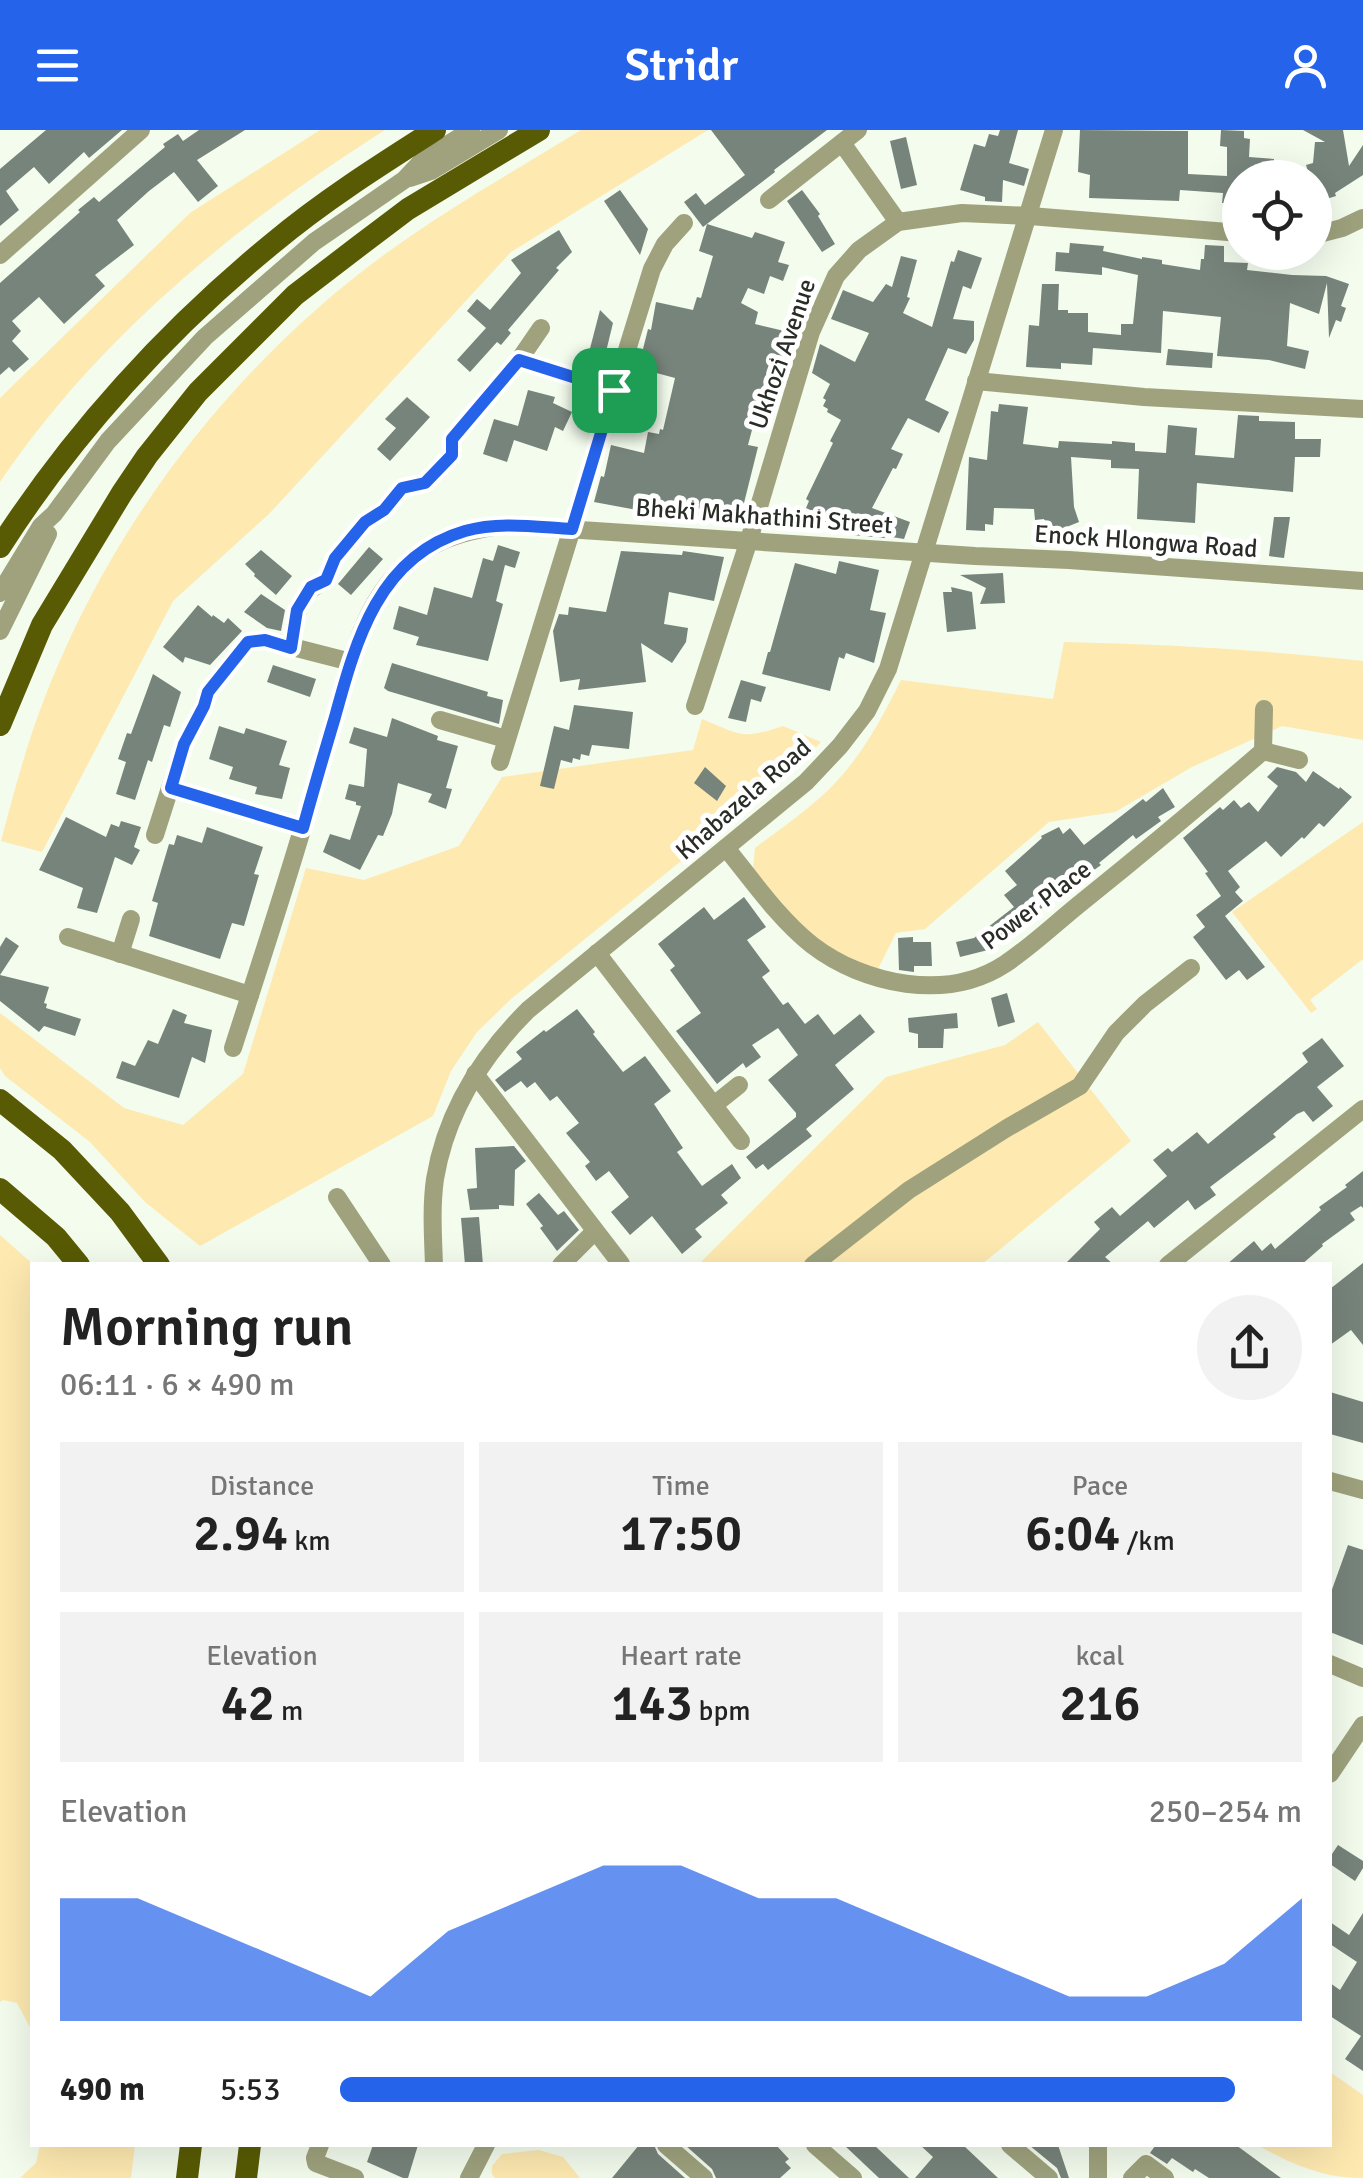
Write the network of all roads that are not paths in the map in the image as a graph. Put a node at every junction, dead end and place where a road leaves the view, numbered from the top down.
1 (141, 130) edge
2 (435, 130) edge
3 (471, 130) edge
4 (499, 130) edge
5 (540, 130) edge
6 (858, 130) edge
7 (1054, 130) edge
8 (842, 143) junction
9 (404, 180) junction
10 (769, 200) dead end
11 (1030, 216) junction
12 (1363, 218) edge
13 (898, 222) junction
14 (684, 224) dead end
15 (1332, 231) edge
16 (1222, 232) edge
17 (0, 255) edge
18 (542, 328) dead end
19 (519, 360) junction
20 (976, 382) junction
21 (614, 390) junction
22 (1363, 409) edge
23 (54, 514) junction
24 (572, 529) junction
25 (750, 540) junction
26 (0, 547) edge
27 (926, 552) junction
28 (1363, 581) edge
29 (0, 593) edge
30 (0, 632) edge
31 (291, 648) junction
32 (351, 662) junction
33 (695, 706) dead end
34 (1264, 708) dead end
35 (440, 720) dead end
36 (0, 725) edge
37 (506, 739) junction
38 (1263, 750) junction
39 (1299, 760) dead end
40 (500, 762) dead end
41 (171, 788) junction
42 (303, 828) junction
43 (155, 835) dead end
44 (726, 848) junction
45 (131, 918) dead end
46 (68, 937) dead end
47 (597, 953) junction
48 (120, 954) junction
49 (1191, 968) dead end
50 (250, 995) junction
51 (232, 1048) dead end
52 (475, 1074) junction
53 (740, 1086) dead end
54 (0, 1100) edge
55 (714, 1105) junction
56 (1363, 1109) edge
57 (741, 1141) dead end
58 (0, 1189) edge
59 (337, 1196) dead end
60 (595, 1231) junction
61 (77, 1262) edge
62 (157, 1262) edge
63 (380, 1262) edge
64 (434, 1262) edge
65 (564, 1262) edge
66 (620, 1262) edge
67 (817, 1262) edge
68 (1172, 1262) edge
69 (1332, 1482) edge
70 (1363, 1490) edge
71 (1332, 1665) edge
72 (1363, 1678) edge
73 (1363, 1725) edge
74 (1332, 1771) edge
75 (191, 2147) edge
76 (250, 2147) edge
77 (319, 2147) edge
78 (485, 2147) edge
79 (668, 2147) edge
80 (817, 2147) edge
81 (1012, 2147) edge
82 (1098, 2147) edge
83 (840, 2174) edge
84 (348, 2177) edge
85 (187, 2178) edge
86 (246, 2178) edge
87 (469, 2178) edge
88 (704, 2178) edge
89 (1049, 2178) edge
90 (1098, 2178) edge
91 (1132, 2178) edge
92 (1166, 2178) edge

1 - 17 street
2 - 26 main road
3 - 9 street
4 - 9 street
5 - 36 main road
6 - 8 street
7 - 11 street, Khabazela Road
8 - 10 street
8 - 13 street
9 - 23 street
11 - 13 street, Ukhozi Avenue
11 - 16 street, Ukhozi Avenue
11 - 20 street, Khabazela Road
12 - 15 street
13 - 25 street, Ukhozi Avenue
14 - 21 street
18 - 19 street
19 - 21 street
19 - 31 street
20 - 22 street
20 - 27 street, Khabazela Road
21 - 24 street
23 - 29 street
23 - 30 street
24 - 25 street, Bheki Makhathini Street
24 - 32 street, Bheki Makhathini Street
24 - 37 street
25 - 27 street, Bheki Makhathini Street
25 - 33 street, Ukhozi Avenue
27 - 28 street, Enock Hlongwa Road
27 - 44 street, Khabazela Road
31 - 32 street
31 - 41 street
32 - 42 street, Bheki Makhathini Street
34 - 38 street
35 - 37 street
37 - 40 street
38 - 39 street
38 - 44 street, Power Place
41 - 42 street
41 - 43 street
42 - 50 street, Bheki Makhathini Street
44 - 47 street, Khabazela Road
45 - 48 street
46 - 48 street
47 - 52 street, Khabazela Road
47 - 55 street
48 - 50 street
49 - 67 street
50 - 51 street, Bheki Makhathini Street
52 - 60 street
52 - 64 street, Khabazela Road
53 - 55 street
54 - 62 main road
55 - 57 street
56 - 68 street
58 - 61 main road
59 - 63 street
60 - 65 street
60 - 66 street
69 - 70 street
71 - 72 street
73 - 74 street
75 - 85 main road
76 - 86 main road
77 - 84 street
78 - 87 street
79 - 88 street
80 - 83 street
81 - 89 street
82 - 90 street
91 - 92 street

